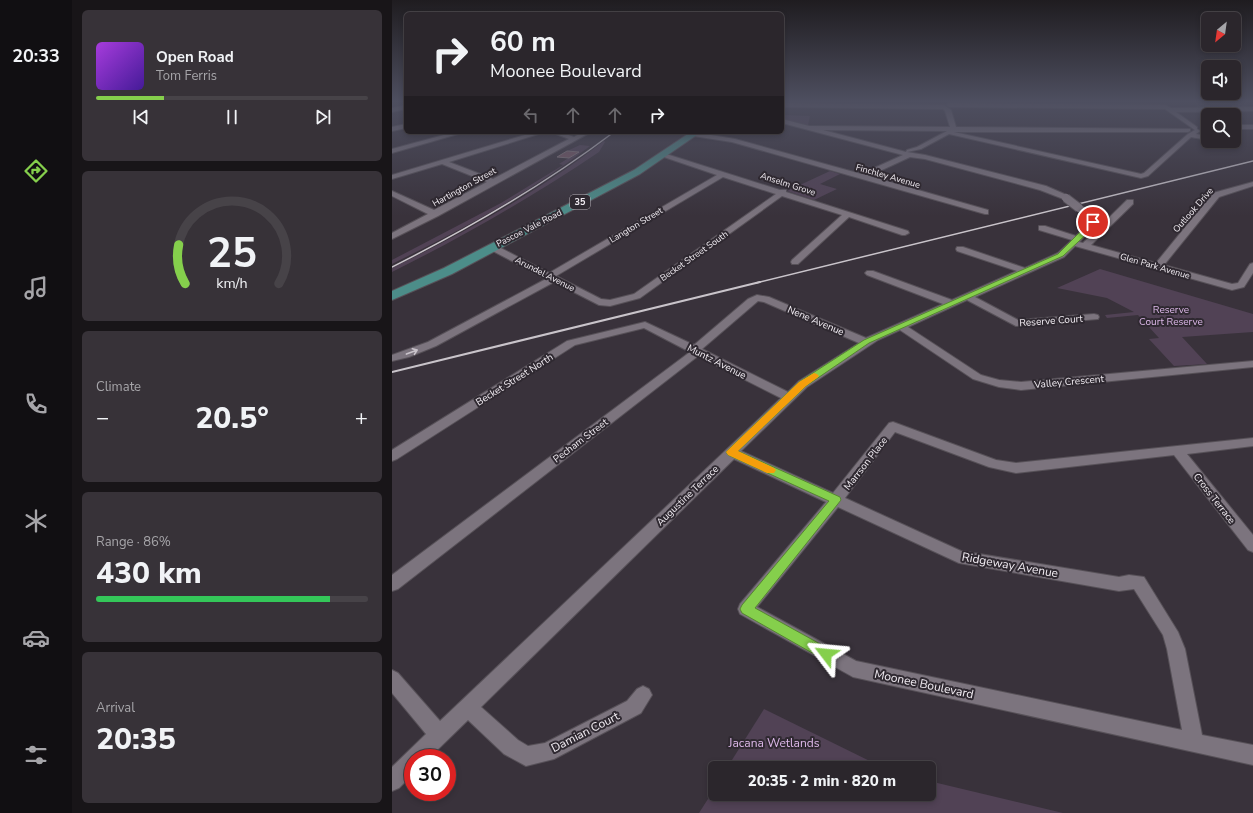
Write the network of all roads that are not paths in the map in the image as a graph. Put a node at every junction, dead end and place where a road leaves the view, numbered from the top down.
1 (433, 140) edge
2 (516, 140) edge
3 (574, 140) edge
4 (685, 140) edge
5 (733, 140) edge
6 (855, 140) edge
7 (933, 140) edge
8 (983, 140) edge
9 (1183, 140) edge
10 (392, 151) edge
11 (909, 153) junction
12 (663, 155) junction
13 (443, 162) junction
14 (723, 174) junction
15 (392, 177) edge
16 (862, 177) junction
17 (493, 182) junction
18 (1020, 182) junction
19 (1253, 184) edge
20 (783, 192) junction
21 (1072, 192) dead end
22 (392, 193) edge
23 (1051, 195) dead end
24 (1130, 202) dead end
25 (985, 212) dead end
26 (435, 214) junction
27 (848, 214) junction
28 (1042, 228) dead end
29 (906, 233) dead end
30 (393, 235) edge
31 (1079, 242) junction
32 (492, 247) junction
33 (960, 249) dead end
34 (463, 262) junction
35 (796, 262) dead end
36 (1253, 266) edge
37 (1158, 267) junction
38 (1025, 271) junction
39 (870, 273) dead end
40 (551, 278) junction
41 (392, 291) edge
42 (392, 296) edge
43 (967, 296) junction
44 (766, 299) joint
45 (599, 302) joint
46 (951, 303) junction
47 (1094, 317) dead end
48 (645, 325) joint
49 (900, 326) junction
50 (866, 342) junction
51 (696, 350) junction
52 (392, 358) edge
53 (1253, 364) edge
54 (788, 397) junction
55 (1253, 442) edge
56 (1177, 450) junction
57 (731, 452) junction
58 (392, 456) edge
59 (836, 500) junction
60 (1253, 546) edge
61 (392, 584) edge
62 (392, 679) edge
63 (642, 695) dead end
64 (467, 707) junction
65 (438, 734) junction
66 (1194, 742) junction
67 (424, 749) edge
68 (1253, 755) edge
69 (404, 769) edge
70 (392, 781) edge

1 - 10 street
2 - 13 street
3 - 17 street, Hartington Street
4 - 12 main road, Pascoe Vale Road / 35
5 - 16 street, Finchley Avenue
6 - 11 street
7 - 11 street
8 - 9 street
11 - 16 street
11 - 18 street
12 - 14 street, Anselm Grove
12 - 32 main road, Pascoe Vale Road / 35
13 - 15 street
13 - 17 street
14 - 20 street, Anselm Grove
14 - 40 street, Langton Street
16 - 25 street, Finchley Avenue
17 - 26 street, Hartington Street
18 - 21 street
18 - 23 street
18 - 31 street, Augustine Terrace, bridge
19 - 37 street, Outlook Drive
20 - 27 street, Anselm Grove
20 - 45 street, Becket Street South
22 - 26 street
24 - 31 street, Augustine Terrace
26 - 30 street, Hartington Street
27 - 29 street, Anselm Grove
27 - 35 street
28 - 31 street, Glen Park Avenue
31 - 37 street, Glen Park Avenue
31 - 38 street, Augustine Terrace
32 - 34 main road, Pascoe Vale Road / 35
32 - 40 street, Arundel Avenue
33 - 38 street
34 - 41 main road, Pascoe Vale Road / 35
34 - 42 main road, Pascoe Vale Road / 35
36 - 37 street, Glen Park Avenue
38 - 43 street, Augustine Terrace
39 - 46 street
40 - 45 street, Arundel Avenue
52 -> 40 street, Langton Street
43 - 46 street, Augustine Terrace
43 - 47 street, Reserve Court
44 - 50 street, Nene Avenue
44 - 51 street, Pecham Street
46 - 49 street, Augustine Terrace
48 - 51 street, Muntz Avenue
48 - 58 street, Becket Street North
49 - 50 street, Augustine Terrace
49 - 53 street, Valley Crescent
50 - 54 street, Augustine Terrace
51 - 54 street, Muntz Avenue
51 - 61 street, Pecham Street
54 - 57 street, Augustine Terrace
55 - 56 street
56 - 59 street, Marrson Place
56 - 60 street, Cross Terrace
57 - 59 street, Ridgeway Avenue
57 - 64 street, Augustine Terrace
59 - 66 street, Ridgeway Avenue
59 - 66 street, Moonee Boulevard
62 - 65 street
63 - 64 street, Damian Court
64 - 65 street, Augustine Terrace
65 - 67 street, Augustine Terrace
66 - 68 street, Moonee Boulevard
69 - 70 street, Augustine Terrace

